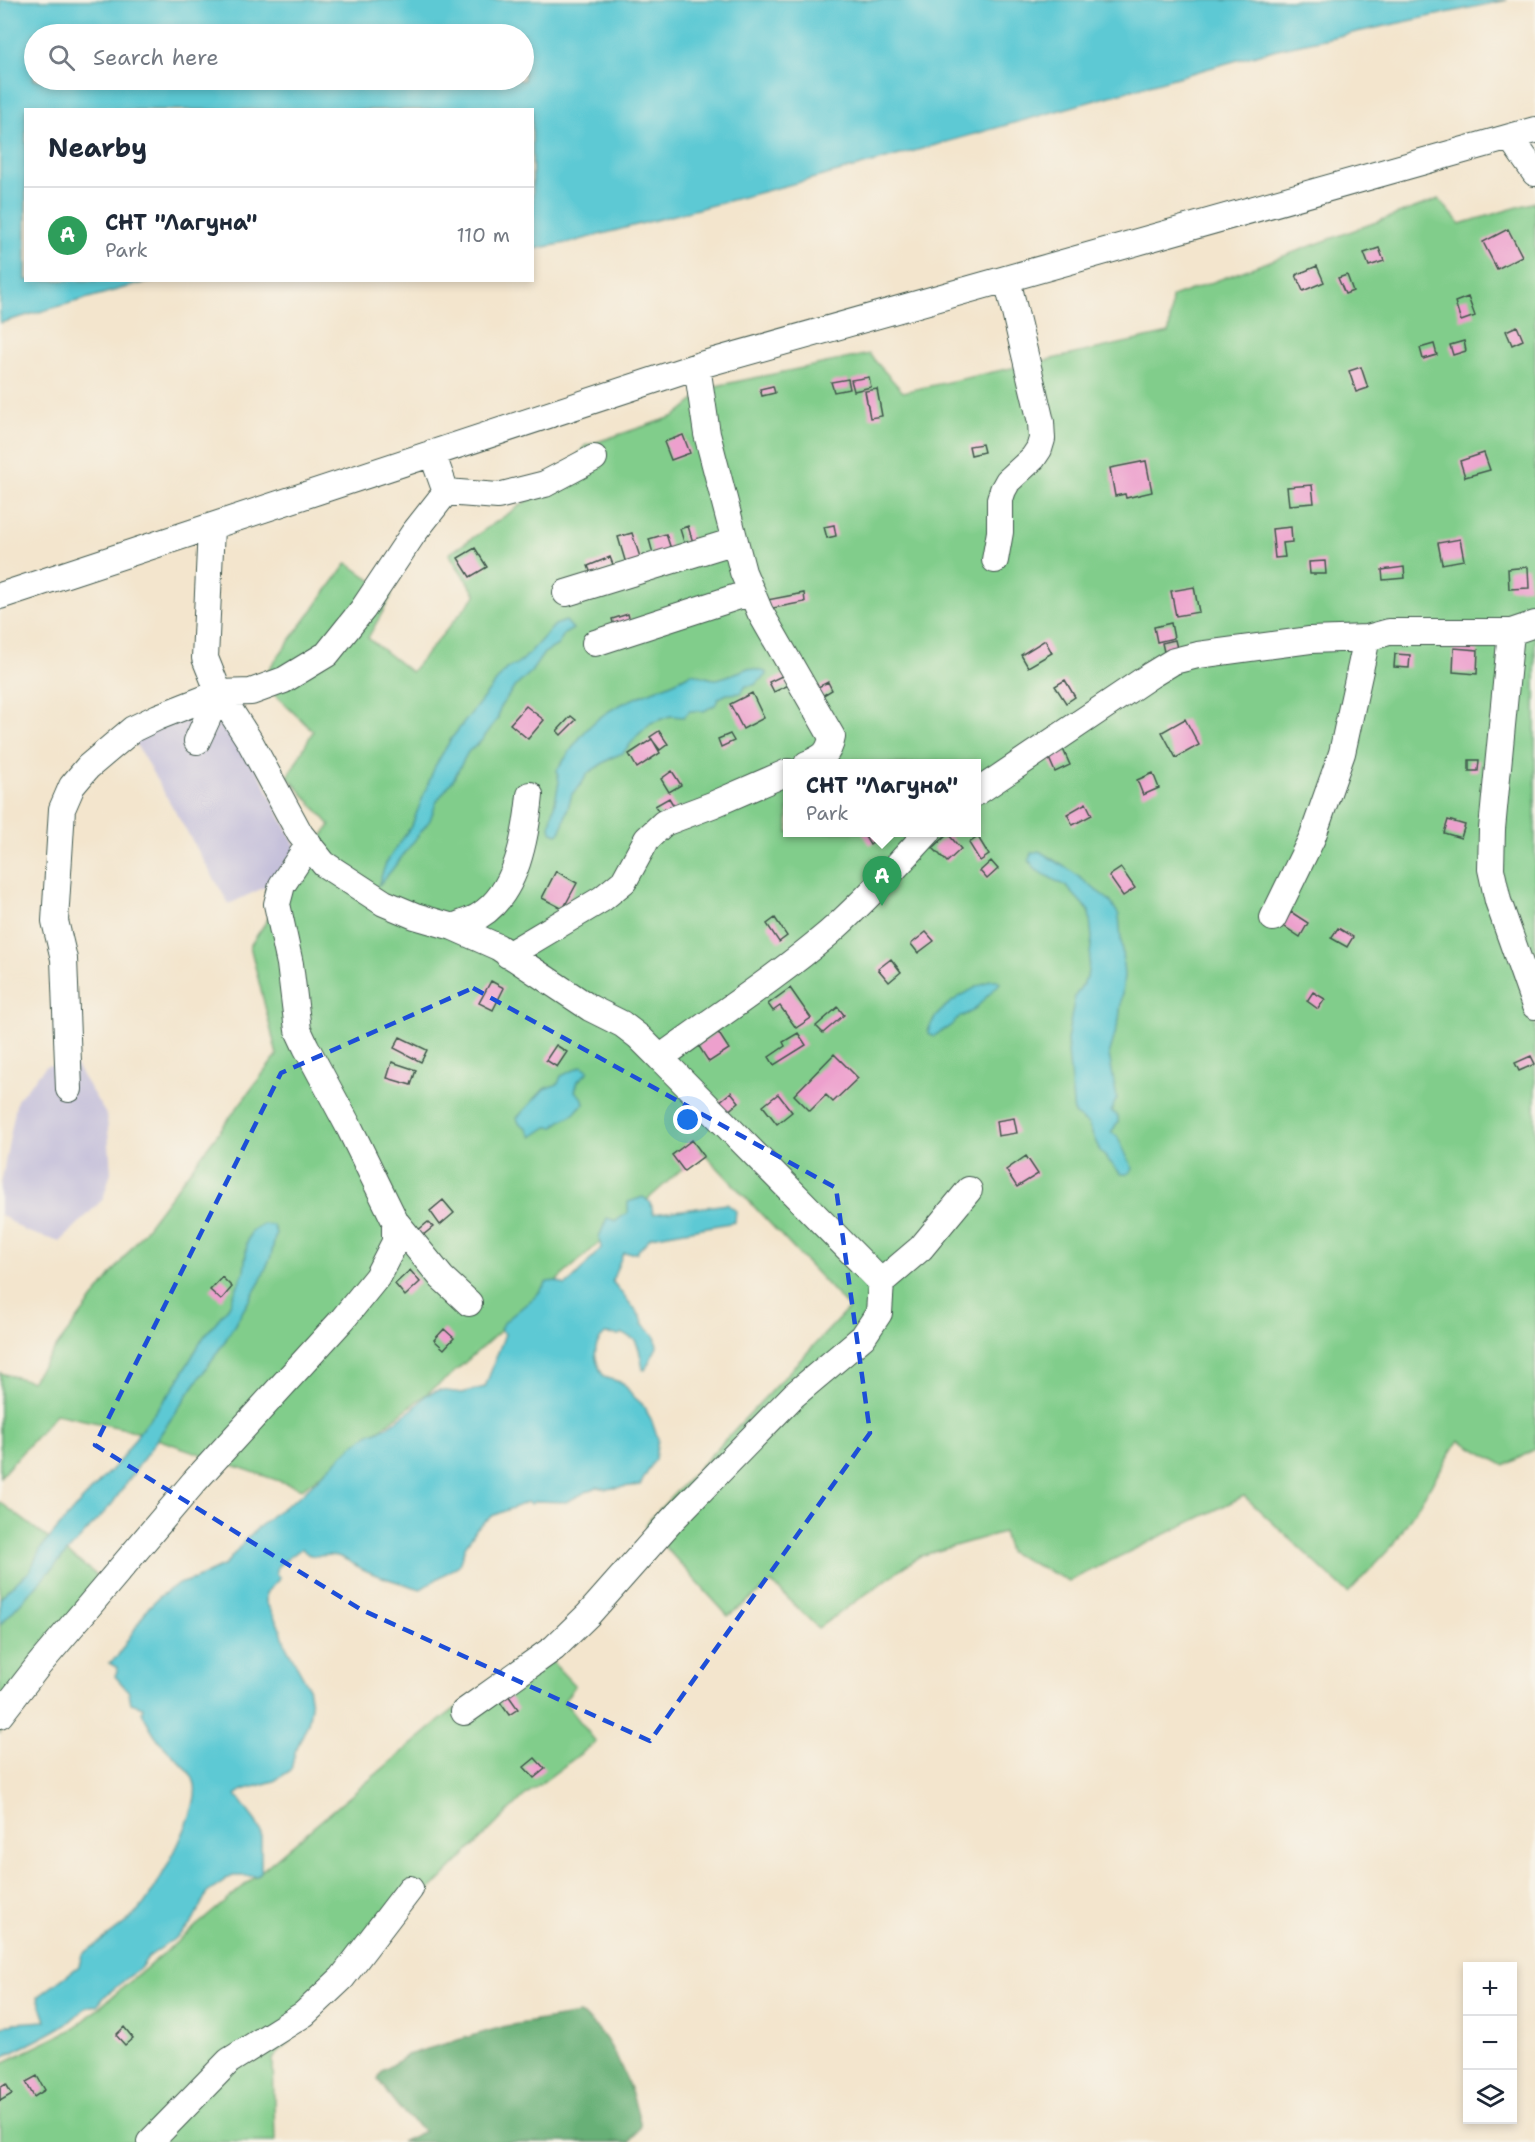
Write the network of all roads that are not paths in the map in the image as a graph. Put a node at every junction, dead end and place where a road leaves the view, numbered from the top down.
1 (1535, 130) edge
2 (1510, 137) junction
3 (1535, 173) edge
4 (1007, 279) junction
5 (697, 366) junction
6 (432, 453) junction
7 (594, 458) dead end
8 (446, 492) junction
9 (211, 528) junction
10 (735, 541) junction
11 (995, 560) dead end
12 (752, 592) junction
13 (566, 593) dead end
14 (0, 597) edge
15 (1535, 624) edge
16 (1511, 632) junction
17 (1367, 638) junction
18 (595, 643) dead end
19 (219, 693) junction
20 (197, 741) dead end
21 (818, 759) edge
22 (783, 774) edge
23 (981, 790) edge
24 (530, 795) dead end
25 (923, 837) edge
26 (309, 844) junction
27 (1273, 918) dead end
28 (453, 927) junction
29 (508, 955) junction
30 (1535, 1006) edge
31 (660, 1058) junction
32 (69, 1089) dead end
33 (969, 1190) dead end
34 (395, 1221) junction
35 (881, 1282) junction
36 (469, 1303) dead end
37 (464, 1712) dead end
38 (0, 1715) edge
39 (410, 1889) dead end
40 (150, 2142) edge

1 - 2 street
2 - 3 street
2 - 4 street
4 - 5 street
4 - 11 street
5 - 6 street
5 - 10 street
6 - 8 street
6 - 9 street
7 - 8 street
8 - 19 street
9 - 14 street
9 - 19 street
10 - 12 street
10 - 13 street
12 - 18 street
12 - 21 street
15 - 16 street
16 - 17 street
16 - 30 street
17 - 23 street
17 - 27 street
19 - 20 street
19 - 26 street
19 - 32 street
22 - 29 street
24 - 28 street
25 - 31 street
26 - 28 street
26 - 34 street
28 - 29 street
29 - 31 street
31 - 35 street
33 - 35 street
34 - 36 street
34 - 38 street
35 - 37 street
39 - 40 street

